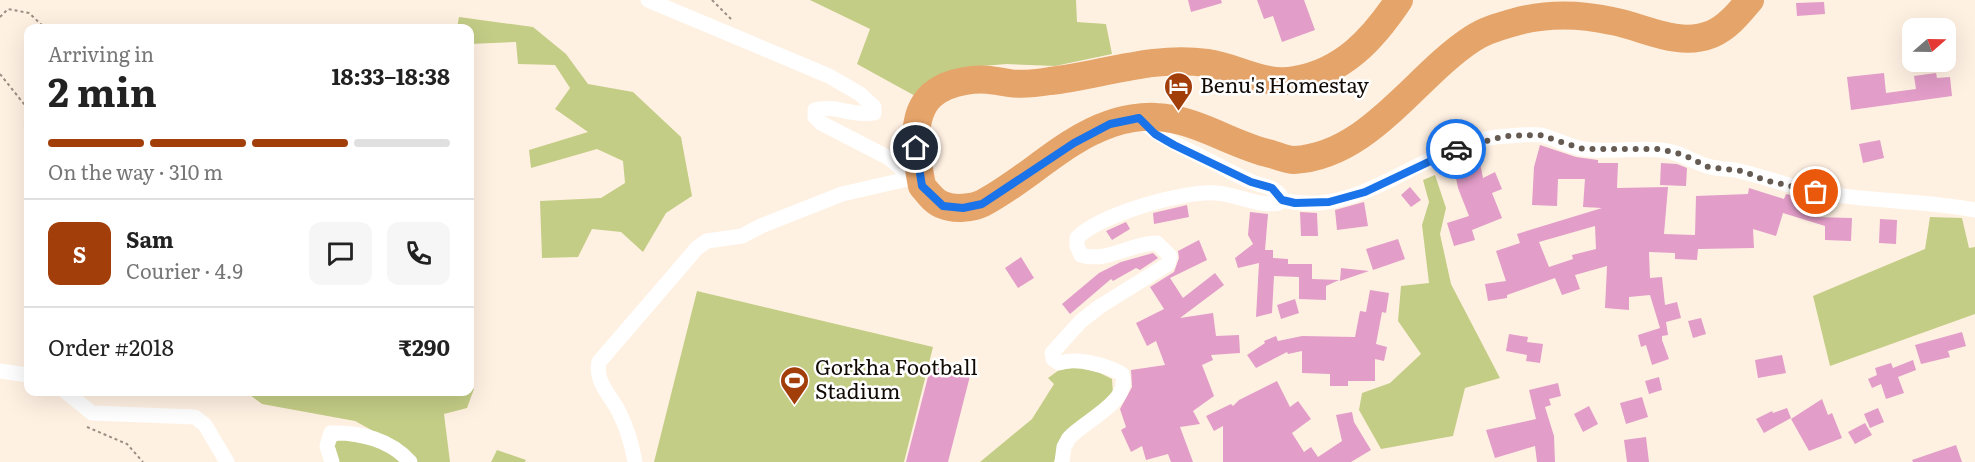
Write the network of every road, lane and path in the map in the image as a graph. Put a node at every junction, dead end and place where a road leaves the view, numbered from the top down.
1 (648, 0) edge
2 (712, 0) edge
3 (1399, 0) edge
4 (1750, 0) edge
5 (0, 16) edge
6 (41, 24) edge
7 (732, 25) dead end
8 (0, 74) edge
9 (24, 103) edge
10 (1139, 118) junction
11 (917, 182) junction
12 (1282, 200) junction
13 (1975, 210) edge
14 (0, 371) edge
15 (24, 374) edge
16 (71, 396) edge
17 (72, 396) edge
18 (143, 462) edge
19 (227, 462) edge
20 (332, 462) edge
21 (411, 462) edge
22 (635, 462) edge
23 (1062, 462) edge

1 - 11 street
2 - 7 path
3 - 11 highway
4 - 10 highway
5 - 6 path
8 - 9 path
10 - 11 highway
10 - 12 street
11 - 22 street
12 - 13 street
12 - 23 street
14 - 15 street
16 - 18 path
17 - 19 street
20 - 21 street

